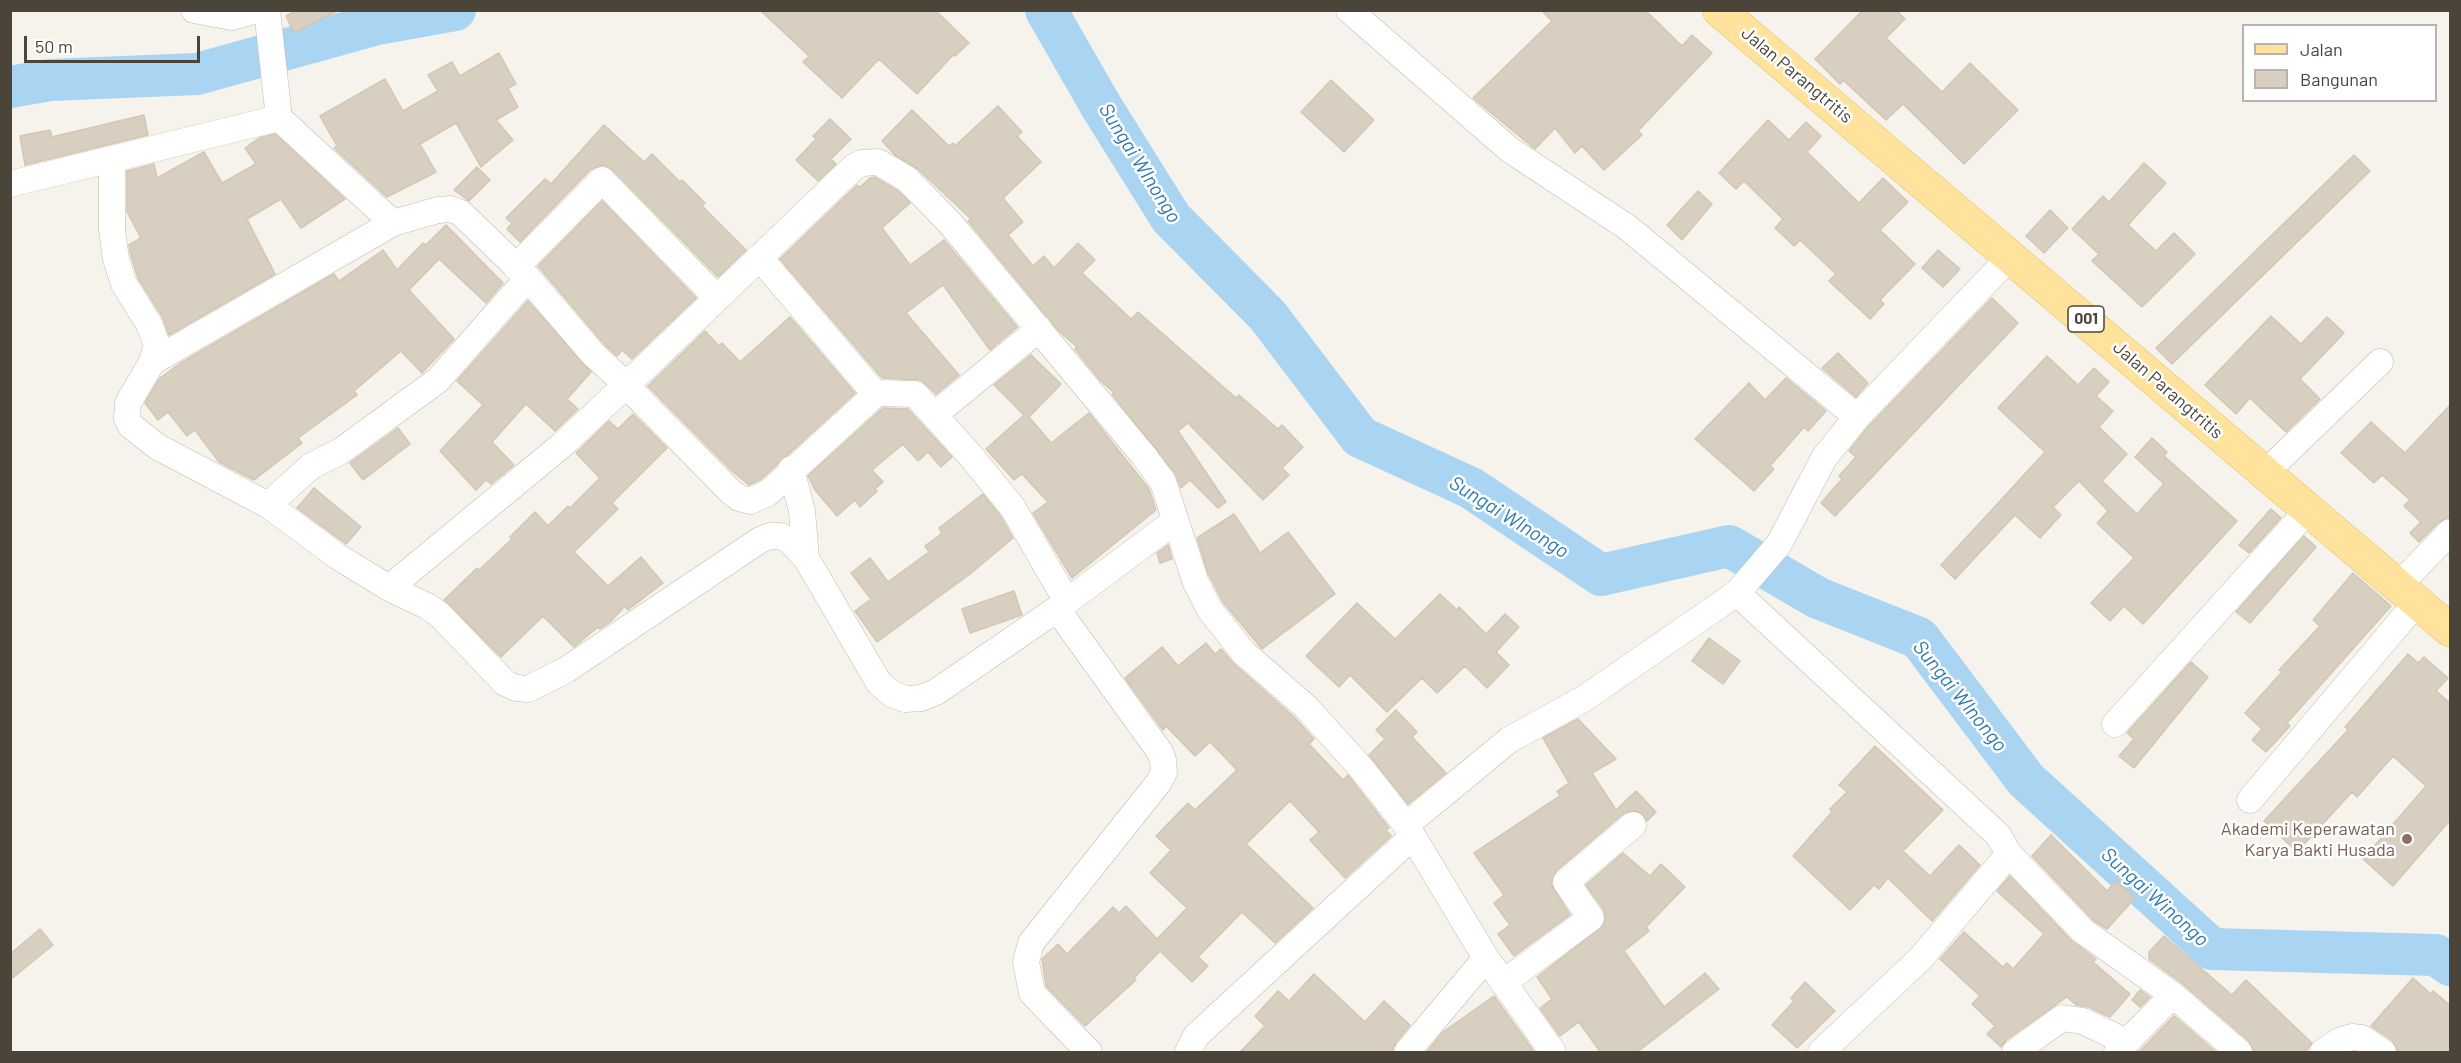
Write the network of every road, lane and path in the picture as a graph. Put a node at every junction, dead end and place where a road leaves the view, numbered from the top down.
1 (194, 10) edge
2 (1349, 10) edge
3 (1719, 10) edge
4 (264, 16) edge
5 (279, 118) junction
6 (112, 162) junction
7 (10, 184) edge
8 (393, 223) junction
9 (2011, 256) junction
10 (759, 257) junction
11 (522, 273) junction
12 (716, 297) junction
13 (1039, 329) junction
14 (152, 362) junction
15 (2380, 362) dead end
16 (623, 382) junction
17 (877, 393) junction
18 (934, 415) junction
19 (1857, 417) junction
20 (791, 469) junction
21 (2265, 473) junction
22 (268, 505) junction
23 (2309, 509) junction
24 (1174, 521) junction
25 (2451, 532) edge
26 (806, 558) junction
27 (389, 588) junction
28 (1740, 590) junction
29 (2408, 594) junction
30 (1061, 604) junction
31 (2451, 630) edge
32 (2115, 724) dead end
33 (2250, 800) dead end
34 (1633, 825) dead end
35 (1409, 831) junction
36 (2009, 854) junction
37 (1486, 958) junction
38 (1503, 983) junction
39 (2173, 995) junction
40 (2121, 1047) edge
41 (1089, 1053) edge
42 (1188, 1053) edge
43 (1407, 1053) edge
44 (1553, 1053) edge
45 (1821, 1053) edge
46 (2015, 1053) edge
47 (2239, 1053) edge
48 (2323, 1053) edge
49 (2383, 1053) edge

1 - 4 street
2 - 19 street
3 - 9 main road, Jalan Parangtritis / 001
4 - 5 street
5 - 6 street
5 - 8 street
6 - 7 street
6 - 14 street
8 - 11 street
8 - 14 street
9 - 19 street
9 - 21 main road, Jalan Parangtritis / 001
10 - 12 street
10 - 13 street
10 - 17 street
11 - 12 street
11 - 16 street
11 - 22 street
12 - 16 street
13 - 18 street
13 - 24 street
14 - 22 street
15 - 21 street
16 - 20 street
16 - 27 street
17 - 18 street
17 - 20 street
18 - 30 street
19 - 28 street
20 - 26 street
21 - 23 main road, Jalan Parangtritis / 001
22 - 27 street
23 - 29 main road, Jalan Parangtritis / 001
23 - 32 street
24 - 30 street
24 - 35 street
25 - 29 street
26 - 27 street
26 - 30 street
28 - 35 street
28 - 36 street
29 - 31 main road, Jalan Parangtritis / 001
29 - 33 street
30 - 41 street
34 - 38 street
35 - 37 street
35 - 42 street
36 - 39 street
36 - 45 street
37 - 38 street
37 - 43 street
38 - 44 street
39 - 40 street
39 - 47 street
40 - 46 street
48 - 49 street

